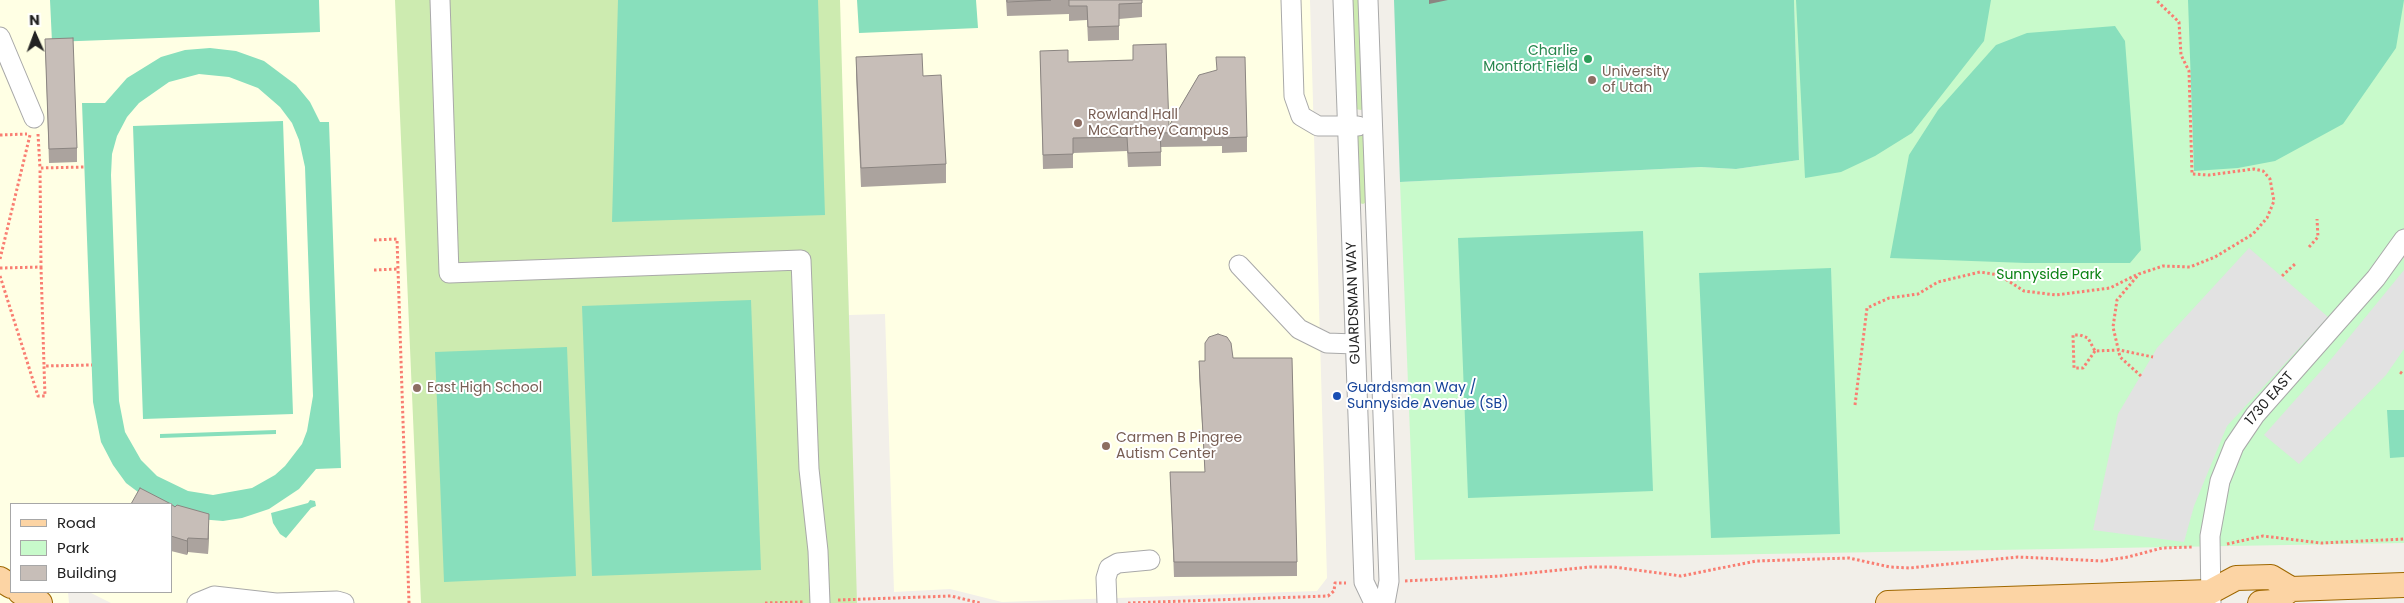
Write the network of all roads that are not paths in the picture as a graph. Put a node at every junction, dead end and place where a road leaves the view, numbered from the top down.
1 (440, 0) edge
2 (1292, 0) edge
3 (1343, 0) edge
4 (1368, 0) edge
5 (0, 37) edge
6 (1372, 125) junction
7 (32, 126) road end
8 (1347, 127) junction
9 (2404, 238) edge
10 (1239, 265) dead end
11 (1355, 344) junction
12 (1150, 560) dead end
13 (2404, 585) edge
14 (2291, 588) junction
15 (22, 593) edge
16 (2210, 598) edge
17 (820, 602) edge
18 (40, 603) edge
19 (197, 603) edge
20 (344, 603) edge
21 (1107, 603) edge
22 (1374, 603) edge
23 (1385, 603) edge
24 (1888, 603) edge
25 (2232, 603) edge
26 (2260, 603) edge

1 - 17 street
2 - 8 street
3 - 8 street, GUARDSMAN WAY
4 - 6 street, GUARDSMAN WAY
5 - 7 street
6 - 8 street
6 - 23 street, GUARDSMAN WAY
8 - 11 street, GUARDSMAN WAY
9 - 16 street, 1730 EAST
10 - 11 street
11 - 22 street, GUARDSMAN WAY
12 - 21 street
13 - 14 main road
14 - 16 main road
14 - 26 main road
15 - 18 main road
16 - 24 main road
16 - 25 main road
19 - 20 street

